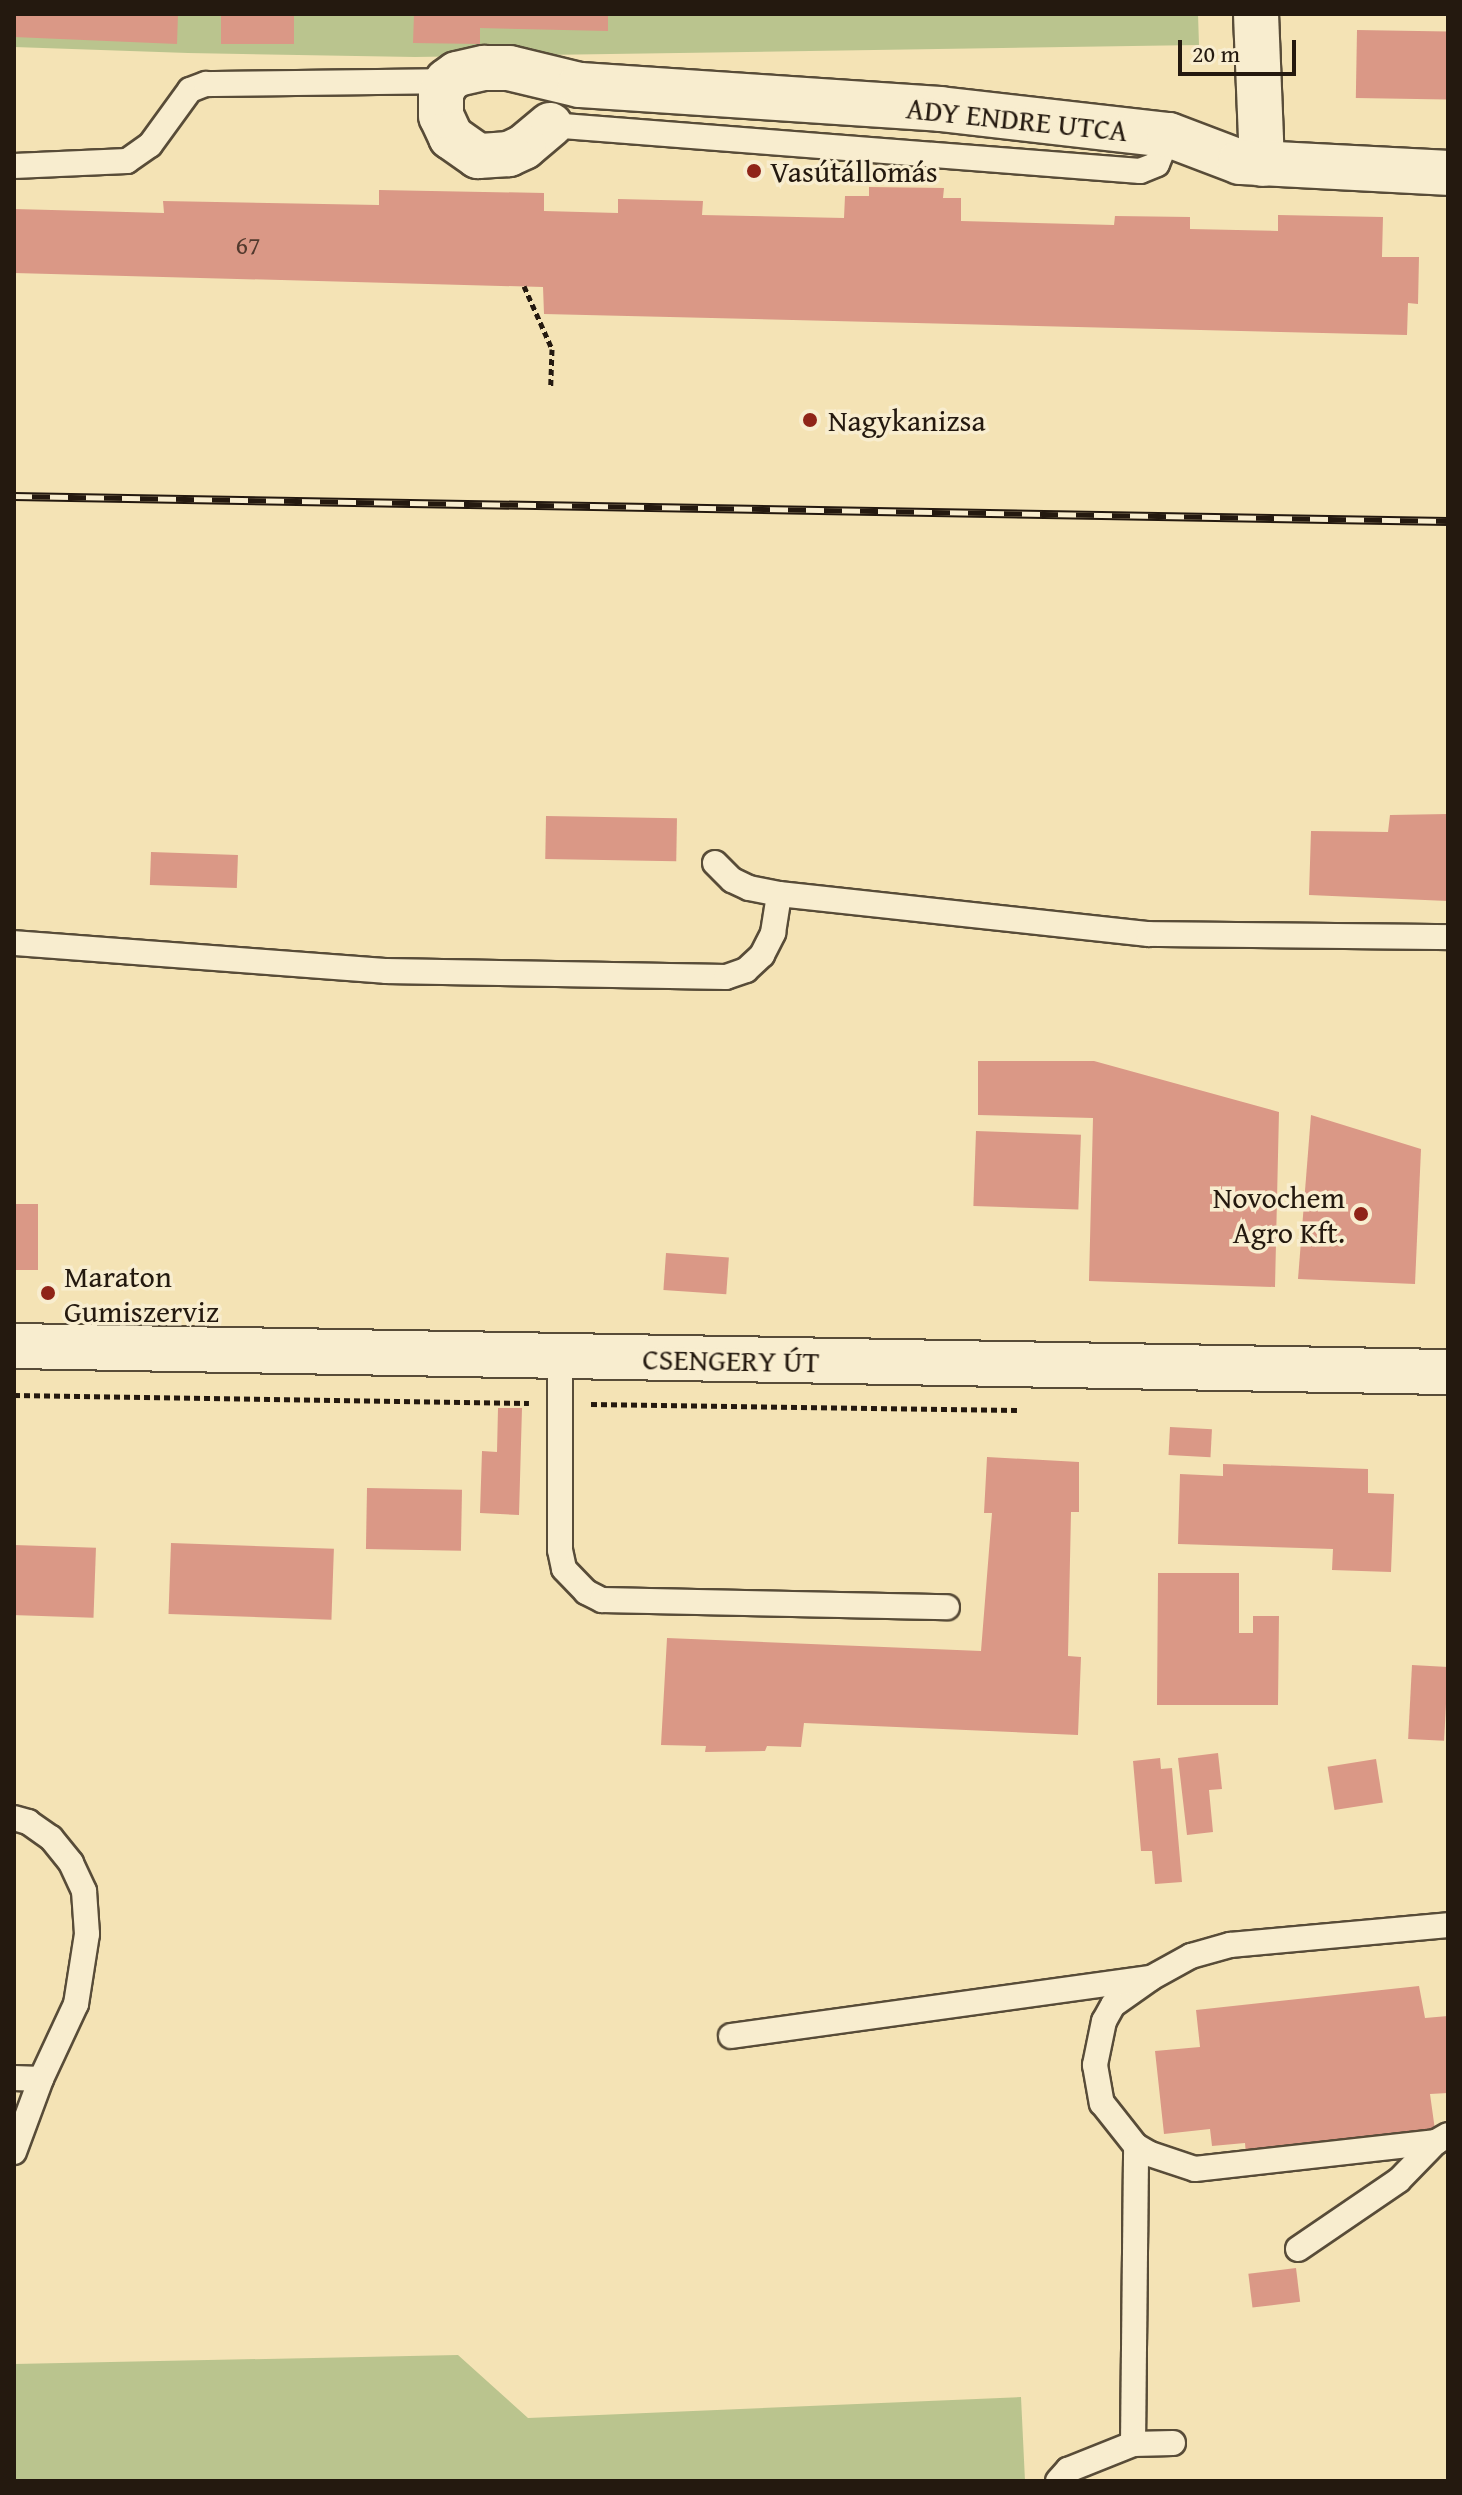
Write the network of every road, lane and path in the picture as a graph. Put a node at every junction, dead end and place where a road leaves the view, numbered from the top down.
1 (1256, 14) edge
2 (447, 81) junction
3 (580, 85) junction
4 (550, 125) junction
5 (1169, 135) junction
6 (1262, 164) junction
7 (14, 166) edge
8 (1448, 173) edge
9 (524, 286) dead end
10 (551, 386) dead end
11 (715, 863) dead end
12 (779, 894) junction
13 (1448, 937) edge
14 (14, 943) edge
15 (14, 1346) edge
16 (560, 1357) junction
17 (1448, 1372) edge
18 (14, 1395) edge
19 (561, 1403) junction
20 (1019, 1410) dead end
21 (947, 1607) dead end
22 (14, 1818) edge
23 (1448, 1925) edge
24 (1151, 1978) junction
25 (731, 2036) dead end
26 (14, 2078) edge
27 (41, 2079) junction
28 (1442, 2139) edge
29 (1136, 2146) junction
30 (14, 2152) edge
31 (1298, 2249) dead end
32 (1173, 2443) dead end
33 (1133, 2444) junction
34 (1058, 2481) edge

1 - 6 main road
2 - 3 main road, ADY ENDRE UTCA
2 - 4 main road
2 - 7 lane
3 - 4 main road
3 - 5 main road, ADY ENDRE UTCA
4 - 5 lane
5 - 6 main road, ADY ENDRE UTCA
6 - 8 main road, ADY ENDRE UTCA
9 - 10 path
11 - 12 lane
12 - 13 lane
12 - 14 lane
15 - 16 main road, CSENGERY ÚT
16 - 17 main road, CSENGERY ÚT
16 - 19 lane
18 - 19 path
19 - 20 path
19 - 21 lane
22 - 27 lane
23 - 24 lane
24 - 25 lane
24 - 29 lane
26 - 27 lane
27 - 30 lane
28 - 29 lane
28 - 31 lane
29 - 33 lane
32 - 33 lane
33 - 34 lane

